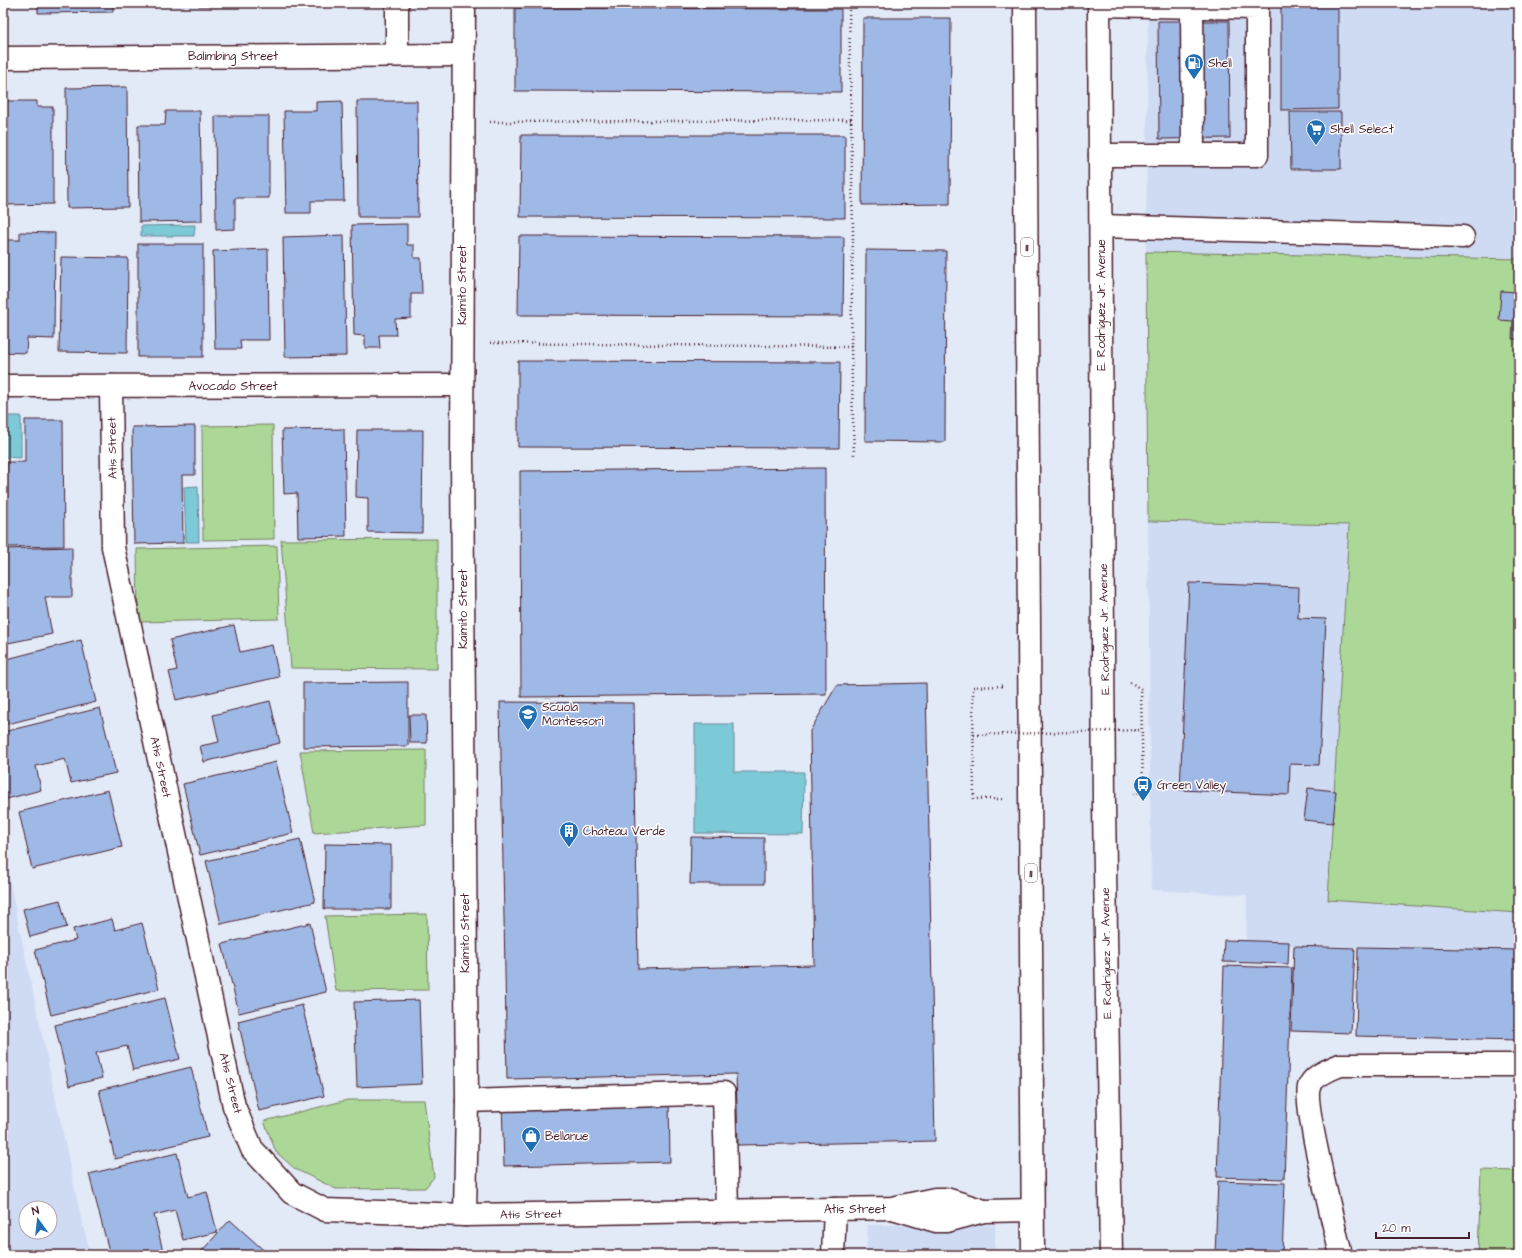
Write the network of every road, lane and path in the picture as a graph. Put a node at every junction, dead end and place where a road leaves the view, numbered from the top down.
1 (396, 3) edge
2 (464, 3) edge
3 (1025, 3) edge
4 (1099, 4) edge
5 (849, 6) dead end
6 (1192, 8) junction
7 (397, 55) junction
8 (464, 55) junction
9 (3, 58) edge
10 (852, 120) junction
11 (464, 123) junction
12 (1100, 154) junction
13 (1193, 154) junction
14 (1101, 226) junction
15 (1463, 237) dead end
16 (462, 343) junction
17 (851, 347) junction
18 (462, 385) junction
19 (3, 386) edge
20 (111, 386) junction
21 (854, 456) dead end
22 (973, 687) dead end
23 (1140, 689) dead end
24 (1142, 730) junction
25 (974, 734) junction
26 (1143, 791) dead end
27 (974, 800) dead end
28 (1519, 1065) edge
29 (467, 1101) junction
30 (835, 1209) junction
31 (727, 1210) junction
32 (1032, 1210) junction
33 (465, 1215) junction
34 (833, 1255) edge
35 (1033, 1255) edge
36 (1111, 1255) edge
37 (1341, 1255) edge

1 - 7 street
2 - 8 street, Kaimito Street
3 - 32 street, 11
4 - 6 street
4 - 12 street, E. Rodriguez Jr. Avenue
5 - 10 path
6 - 13 street
6 - 13 street
7 - 8 street, Balimbing Street
7 - 9 street, Balimbing Street
8 - 11 street, Kaimito Street
10 - 11 path
10 - 17 path
11 - 16 street, Kaimito Street
12 - 13 street
12 - 14 street, E. Rodriguez Jr. Avenue
14 - 15 street
14 - 36 street, E. Rodriguez Jr. Avenue
16 - 17 path
16 - 18 street, Kaimito Street
17 - 21 path
18 - 20 street, Avocado Street
18 - 29 street, Kaimito Street
19 - 20 street, Avocado Street
20 - 33 street, Atis Street
22 - 25 path
23 - 24 path
24 - 25 path, bridge
24 - 26 path
25 - 27 path
28 - 37 street
29 - 31 street
29 - 33 street, Kaimito Street
30 - 31 street, Atis Street
30 - 32 street, Atis Street
30 - 34 street
31 - 33 street, Atis Street
32 - 35 street, 11

